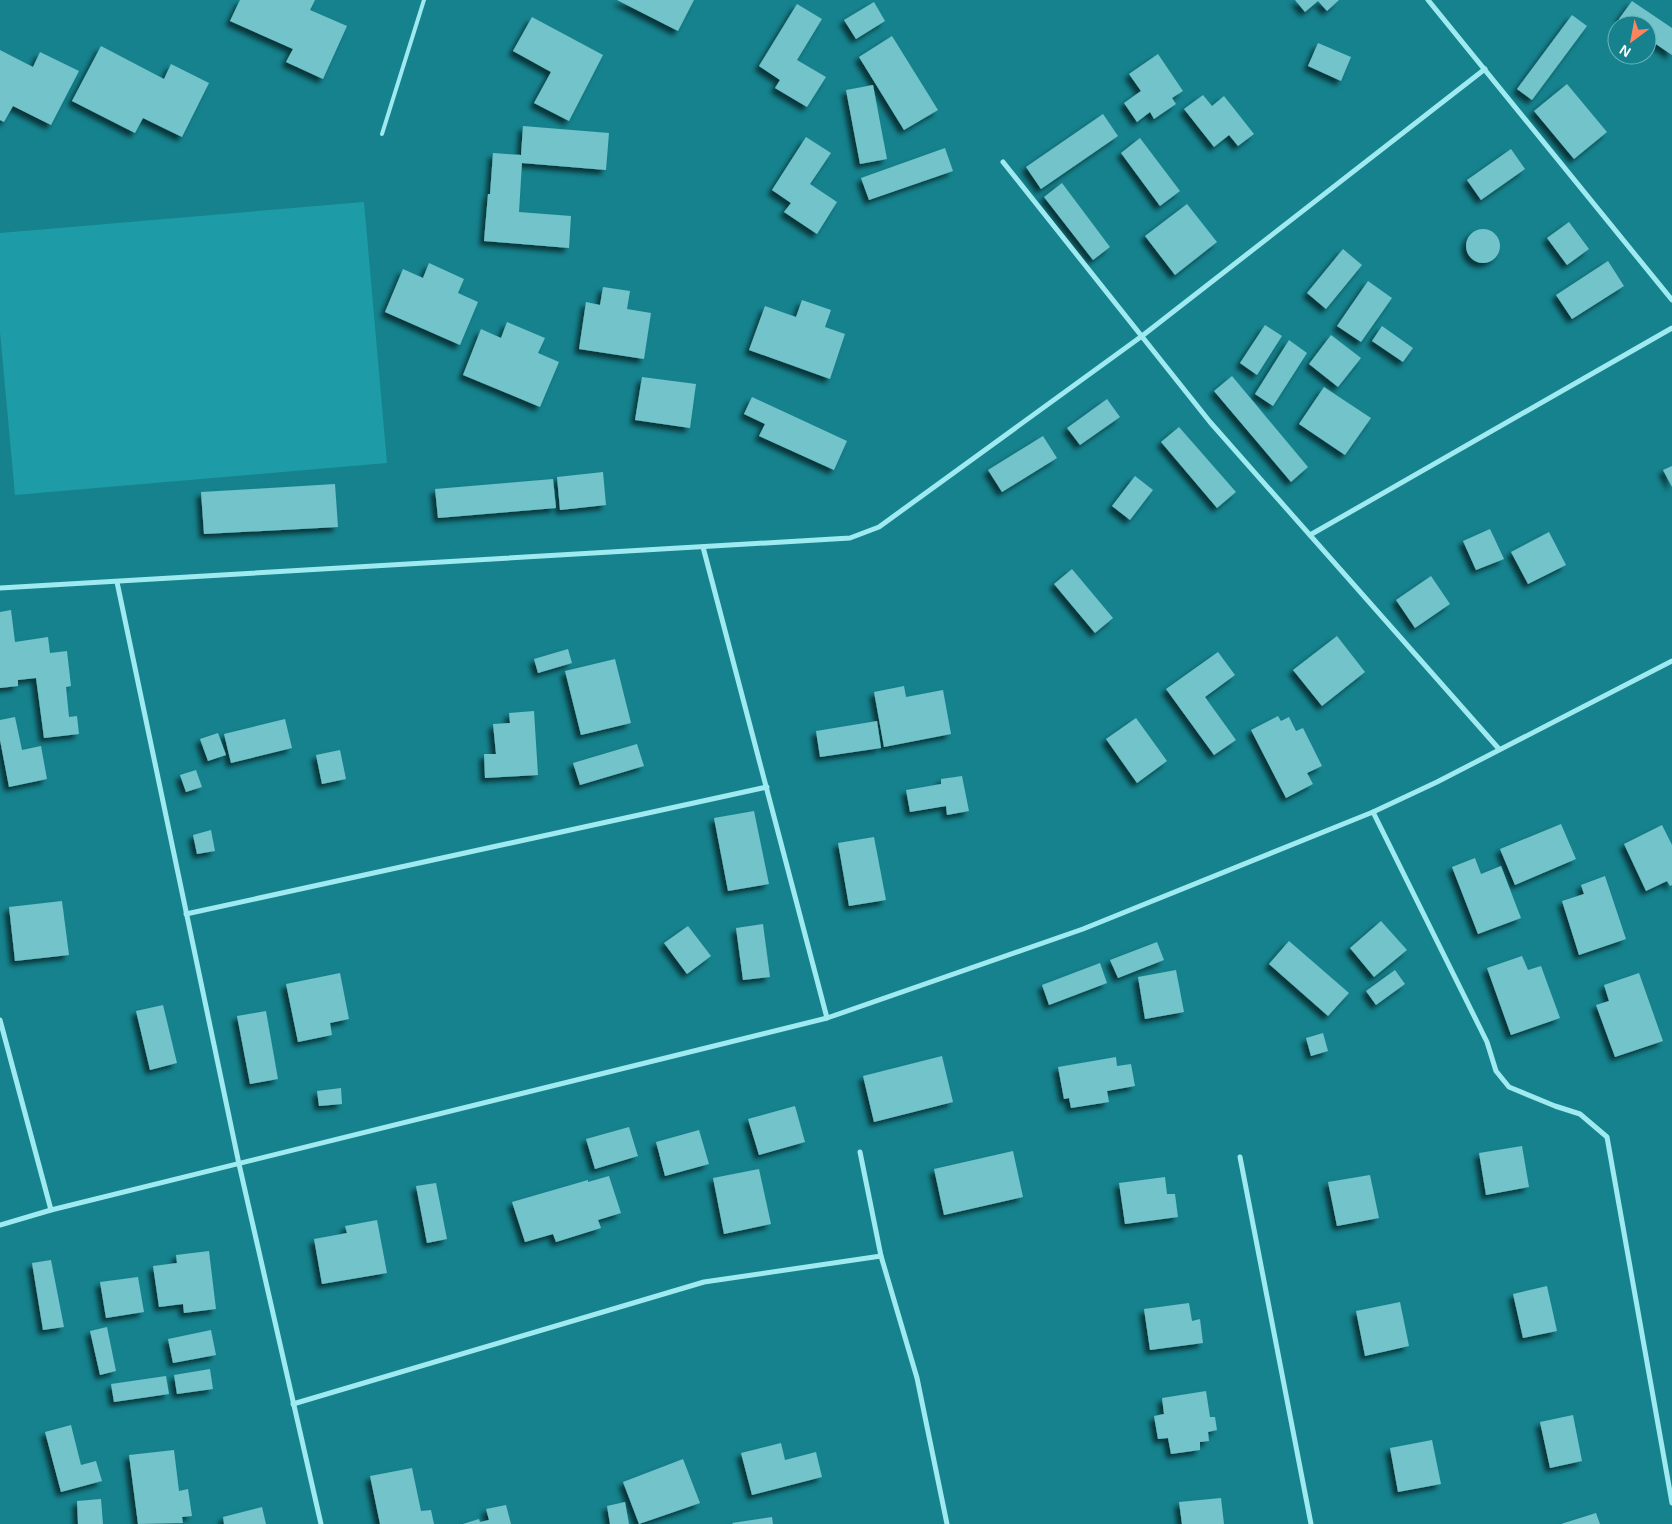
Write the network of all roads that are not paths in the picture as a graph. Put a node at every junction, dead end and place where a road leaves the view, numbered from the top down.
1 (424, 0) edge
2 (1428, 0) edge
3 (1485, 70) junction
4 (382, 134) dead end
5 (1003, 162) dead end
6 (1672, 300) edge
7 (1672, 328) edge
8 (1142, 336) junction
9 (1310, 535) junction
10 (703, 547) junction
11 (117, 582) junction
12 (0, 588) edge
13 (1672, 661) edge
14 (1499, 749) junction
15 (767, 787) junction
16 (1373, 812) junction
17 (186, 914) junction
18 (827, 1018) junction
19 (0, 1020) edge
20 (860, 1152) dead end
21 (1240, 1157) dead end
22 (238, 1164) junction
23 (51, 1210) junction
24 (0, 1224) edge
25 (881, 1256) junction
26 (293, 1404) junction
27 (1672, 1503) edge
28 (320, 1524) edge
29 (947, 1524) edge
30 (1311, 1524) edge

1 - 4 lane
2 - 3 street
3 - 6 street
3 - 8 street
5 - 8 street
7 - 9 street
8 - 9 street
8 - 10 street
9 - 14 street
10 - 11 street
10 - 15 street
11 - 12 street
11 - 17 street
13 - 14 street
14 - 16 street
15 - 17 street
15 - 18 street
16 - 18 street
16 - 27 street
17 - 22 street
18 - 22 street
19 - 23 street
20 - 25 street
21 - 30 street
22 - 23 street
22 - 26 street
23 - 24 street
25 - 26 street
25 - 29 street
26 - 28 street

